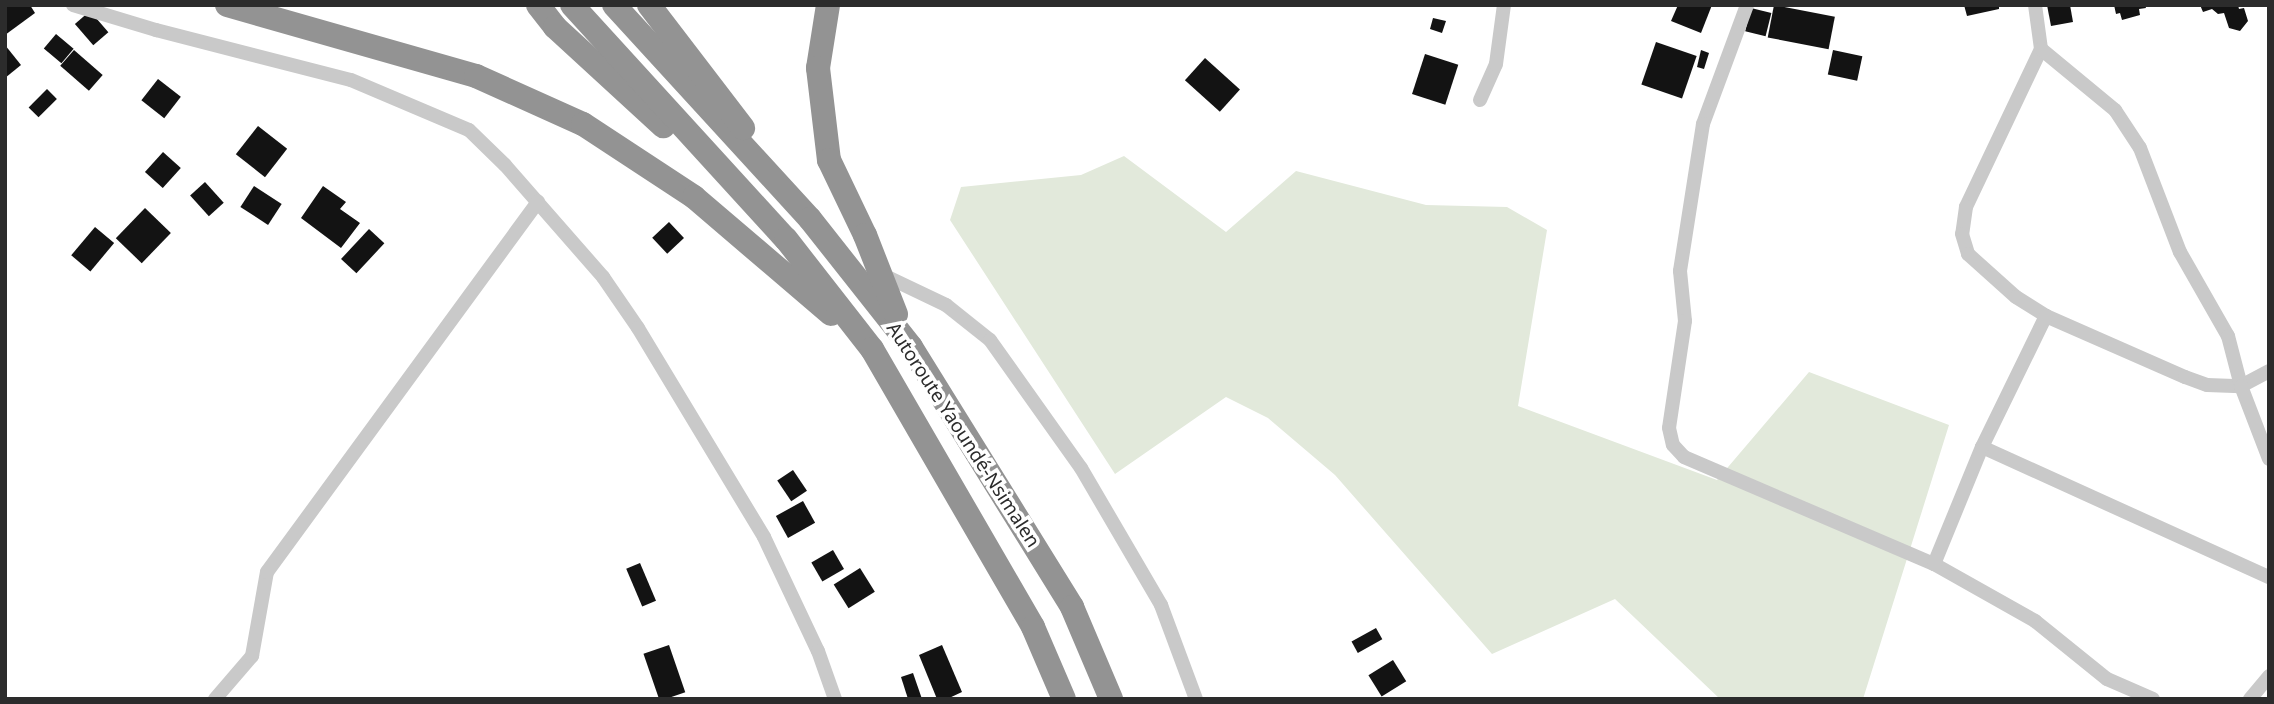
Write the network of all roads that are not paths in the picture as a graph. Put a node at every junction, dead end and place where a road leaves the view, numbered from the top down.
1 (74, 5) edge
2 (227, 5) edge
3 (537, 5) edge
4 (572, 5) edge
5 (614, 5) edge
6 (649, 5) edge
7 (828, 5) edge
8 (1504, 5) edge
9 (1747, 5) edge
10 (2035, 5) edge
11 (2041, 49) junction
12 (1480, 100) dead end
13 (538, 202) junction
14 (810, 219) junction
15 (786, 239) junction
16 (878, 273) junction
17 (2046, 316) junction
18 (911, 347) junction
19 (872, 349) junction
20 (2269, 371) edge
21 (2241, 386) junction
22 (1982, 447) junction
23 (2269, 458) edge
24 (1934, 564) junction
25 (2269, 577) edge
26 (2269, 676) edge
27 (215, 699) edge
28 (835, 699) edge
29 (1064, 699) edge
30 (1111, 699) edge
31 (1196, 699) edge
32 (2153, 699) edge
33 (2250, 699) edge

1 - 13 street
2 - 19 highway
3 - 15 highway
4 - 15 highway, Autoroute Yaoundé-Nsimalen
5 - 14 highway, Autoroute Yaoundé-Nsimalen
6 - 14 highway
7 - 16 highway
8 - 12 street
9 - 24 street
10 - 11 street
11 - 17 street
11 - 21 street
13 - 27 street
13 - 28 street
14 - 18 highway, Autoroute Yaoundé-Nsimalen
15 - 19 highway, Autoroute Yaoundé-Nsimalen
16 - 18 highway
16 - 31 street
17 - 21 street
17 - 22 street
18 - 30 highway, Autoroute Yaoundé-Nsimalen
19 - 29 highway, Autoroute Yaoundé-Nsimalen
20 - 21 street
21 - 23 street
22 - 24 street
22 - 25 street
24 - 32 street
26 - 33 street

